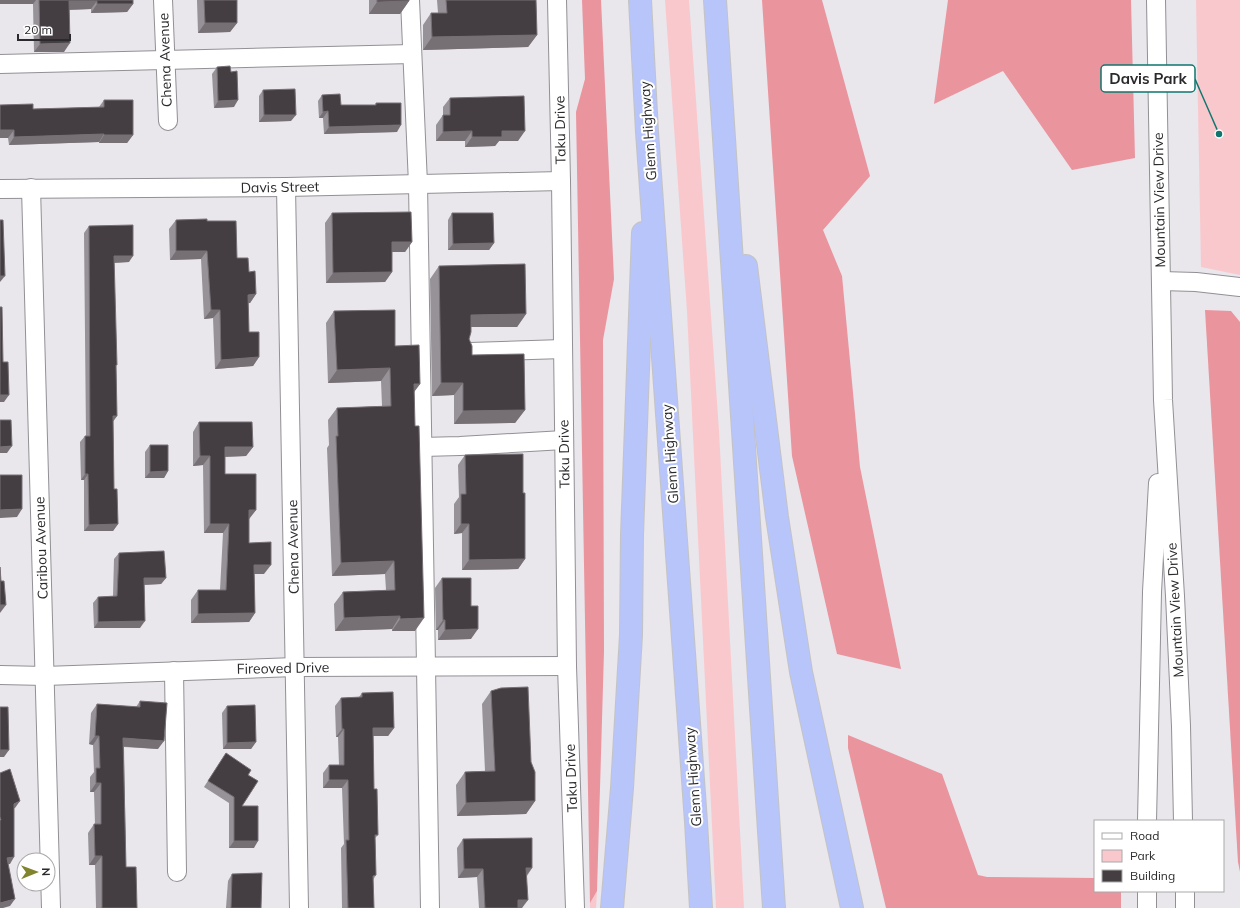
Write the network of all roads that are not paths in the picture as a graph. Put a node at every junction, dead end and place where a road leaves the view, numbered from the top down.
1 (163, 0) edge
2 (410, 0) edge
3 (557, 0) edge
4 (640, 0) edge
5 (715, 0) edge
6 (1156, 0) edge
7 (717, 24) junction
8 (412, 54) junction
9 (166, 60) junction
10 (0, 64) edge
11 (168, 121) dead end
12 (648, 132) junction
13 (561, 180) junction
14 (418, 184) junction
15 (286, 187) junction
16 (31, 188) junction
17 (0, 189) edge
18 (1160, 281) junction
19 (1240, 287) edge
20 (563, 349) junction
21 (470, 352) edge
22 (1163, 400) junction
23 (564, 440) junction
24 (422, 447) junction
25 (567, 666) junction
26 (295, 667) junction
27 (426, 667) junction
28 (174, 671) junction
29 (0, 675) edge
30 (45, 676) junction
31 (1147, 820) edge
32 (1183, 820) edge
33 (177, 872) dead end
34 (1147, 892) edge
35 (1185, 892) edge
36 (51, 908) edge
37 (299, 908) edge
38 (430, 908) edge
39 (575, 908) edge
40 (612, 908) edge
41 (701, 908) edge
42 (774, 908) edge
43 (852, 908) edge
44 (1147, 908) edge
45 (1185, 908) edge

1 - 9 street, Chena Avenue
2 - 8 street
3 - 13 street, Taku Drive
4 - 12 highway, Glenn Highway
5 - 7 highway
6 - 18 street, Mountain View Drive
7 - 42 highway
7 - 43 highway
8 - 9 street
8 - 14 street
9 - 10 street
9 - 11 street, Chena Avenue
12 - 40 highway
12 - 41 highway, Glenn Highway
13 - 14 street, Davis Street
13 - 20 street, Taku Drive
14 - 15 street, Davis Street
14 - 24 street
15 - 16 street, Davis Street
15 - 26 street, Chena Avenue
16 - 17 street, Davis Street
16 - 30 street, Caribou Avenue
18 - 19 street
18 - 22 street, Mountain View Drive
20 - 21 street
20 - 23 street, Taku Drive
22 - 31 street, Mountain View Drive
22 - 32 street, Mountain View Drive
23 - 24 street
23 - 25 street, Taku Drive
24 - 27 street
25 - 27 street, Fireoved Drive
25 - 39 street, Taku Drive
26 - 27 street, Fireoved Drive
26 - 28 street, Fireoved Drive
26 - 37 street, Chena Avenue
27 - 38 street
28 - 30 street, Fireoved Drive
28 - 33 street
29 - 30 street, Fireoved Drive
30 - 36 street, Caribou Avenue
34 - 44 street
35 - 45 street

